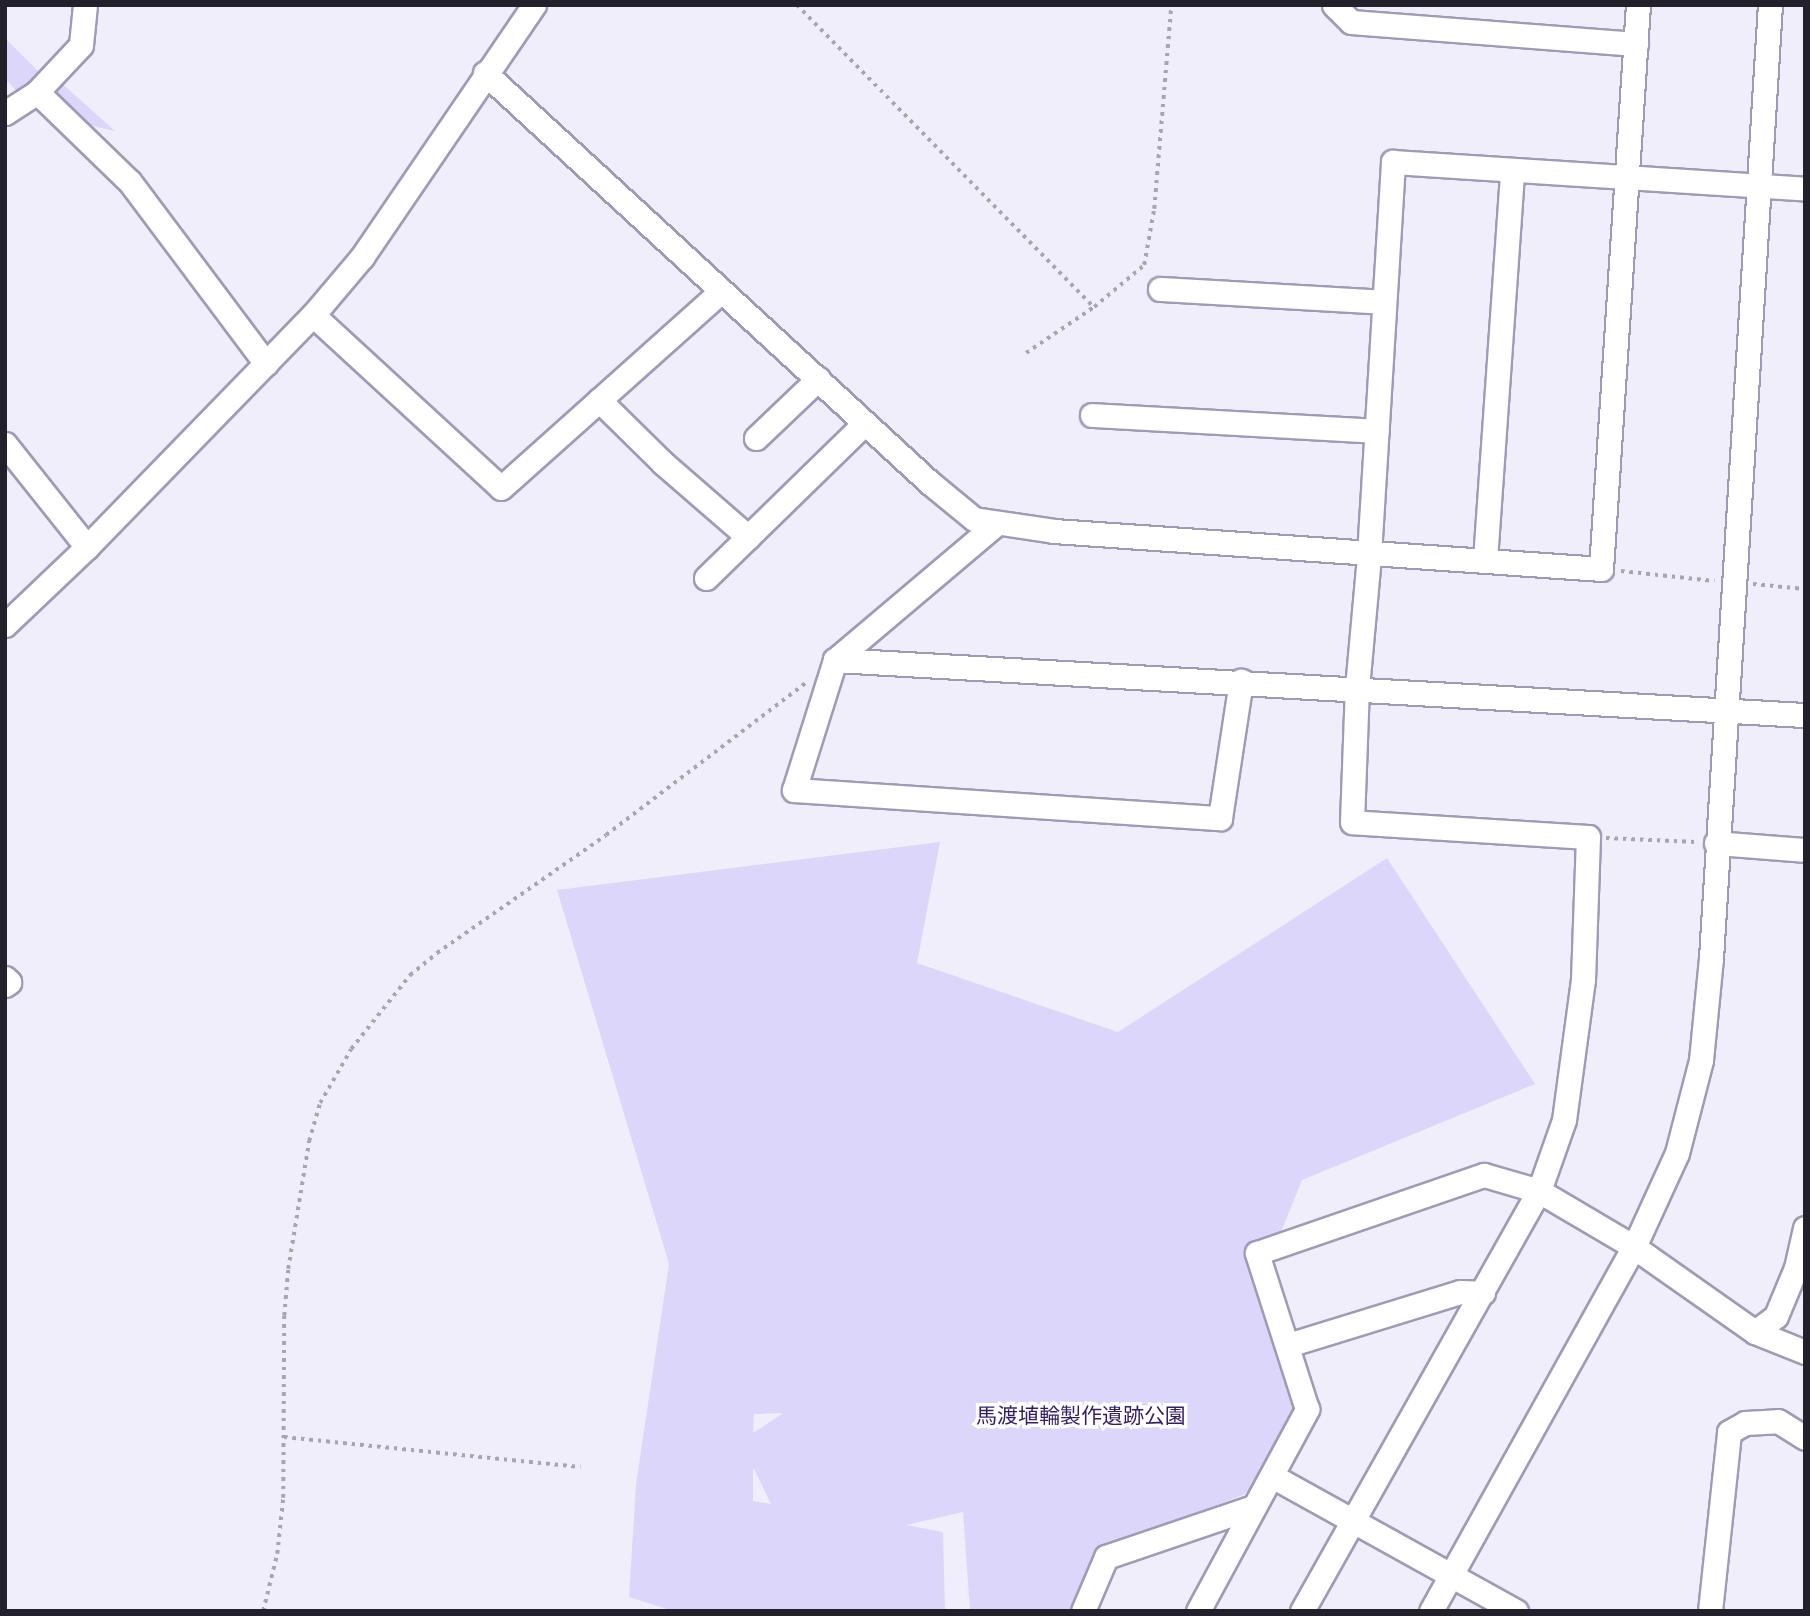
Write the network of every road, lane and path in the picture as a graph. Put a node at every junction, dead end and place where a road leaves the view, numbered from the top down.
1 (85, 5) edge
2 (534, 5) edge
3 (797, 5) edge
4 (1171, 5) edge
5 (1334, 5) edge
6 (1639, 5) edge
7 (1770, 5) edge
8 (1636, 44) junction
9 (485, 73) junction
10 (37, 92) junction
11 (5, 113) edge
12 (1511, 171) junction
13 (1629, 177) junction
14 (1759, 186) junction
15 (1805, 189) edge
16 (1160, 289) dead end
17 (721, 291) junction
18 (1384, 302) junction
19 (1094, 307) junction
20 (313, 315) junction
21 (1026, 354) dead end
22 (266, 364) junction
23 (818, 379) junction
24 (599, 400) junction
25 (1092, 415) dead end
26 (865, 423) junction
27 (1377, 431) junction
28 (756, 438) dead end
29 (5, 444) edge
30 (996, 524) junction
31 (748, 537) junction
32 (87, 547) junction
33 (1369, 555) junction
34 (1485, 561) junction
35 (1601, 569) junction
36 (706, 578) dead end
37 (1733, 583) junction
38 (1805, 589) edge
39 (5, 625) edge
40 (835, 660) junction
41 (1241, 681) junction
42 (1357, 688) junction
43 (1724, 710) junction
44 (1805, 715) edge
45 (1588, 837) junction
46 (1716, 843) junction
47 (1805, 850) edge
48 (5, 978) edge
49 (5, 985) edge
50 (1539, 1191) junction
51 (1805, 1228) edge
52 (1634, 1247) junction
53 (1483, 1293) junction
54 (1755, 1332) junction
55 (1288, 1346) junction
56 (1805, 1352) edge
57 (284, 1437) junction
58 (1805, 1438) edge
59 (580, 1467) dead end
60 (1272, 1476) junction
61 (1253, 1507) junction
62 (1352, 1520) junction
63 (1452, 1573) junction
64 (263, 1611) edge
65 (1083, 1611) edge
66 (1198, 1611) edge
67 (1302, 1611) edge
68 (1431, 1611) edge
69 (1516, 1611) edge
70 (1710, 1611) edge

1 - 10 street
2 - 9 street
3 - 19 path
4 - 19 path
5 - 8 street
6 - 8 street
7 - 14 street
8 - 13 street
9 - 17 street
9 - 20 street
10 - 11 street
10 - 22 street
12 - 13 street
12 - 18 street
12 - 34 street
13 - 14 street
13 - 35 street
14 - 15 street
14 - 37 street
16 - 18 street
17 - 23 street
17 - 24 street
18 - 27 street
19 - 21 path
20 - 22 street
20 - 24 street
22 - 32 street
23 - 26 street
23 - 28 street
24 - 31 street
25 - 27 street
26 - 30 street
26 - 31 street
27 - 33 street
29 - 32 street
30 - 33 street
30 - 40 street
31 - 36 street
32 - 39 street
33 - 34 street
33 - 42 street
34 - 35 street
35 - 37 path
37 - 38 path
37 - 43 street
40 - 41 street
40 - 41 street
40 - 57 path
41 - 42 street
42 - 43 street
42 - 45 street
43 - 44 street
43 - 46 street
45 - 46 path
45 - 50 street
46 - 47 street
46 - 52 street
48 - 49 street
50 - 52 street
50 - 53 street
50 - 55 street
51 - 54 street
52 - 54 street
52 - 63 street
53 - 55 street
53 - 62 street
54 - 56 street
55 - 60 street
57 - 59 path
57 - 64 path
58 - 70 street
60 - 61 street
60 - 62 street
61 - 65 street
61 - 66 street
62 - 63 street
62 - 67 street
63 - 68 street
63 - 69 street

